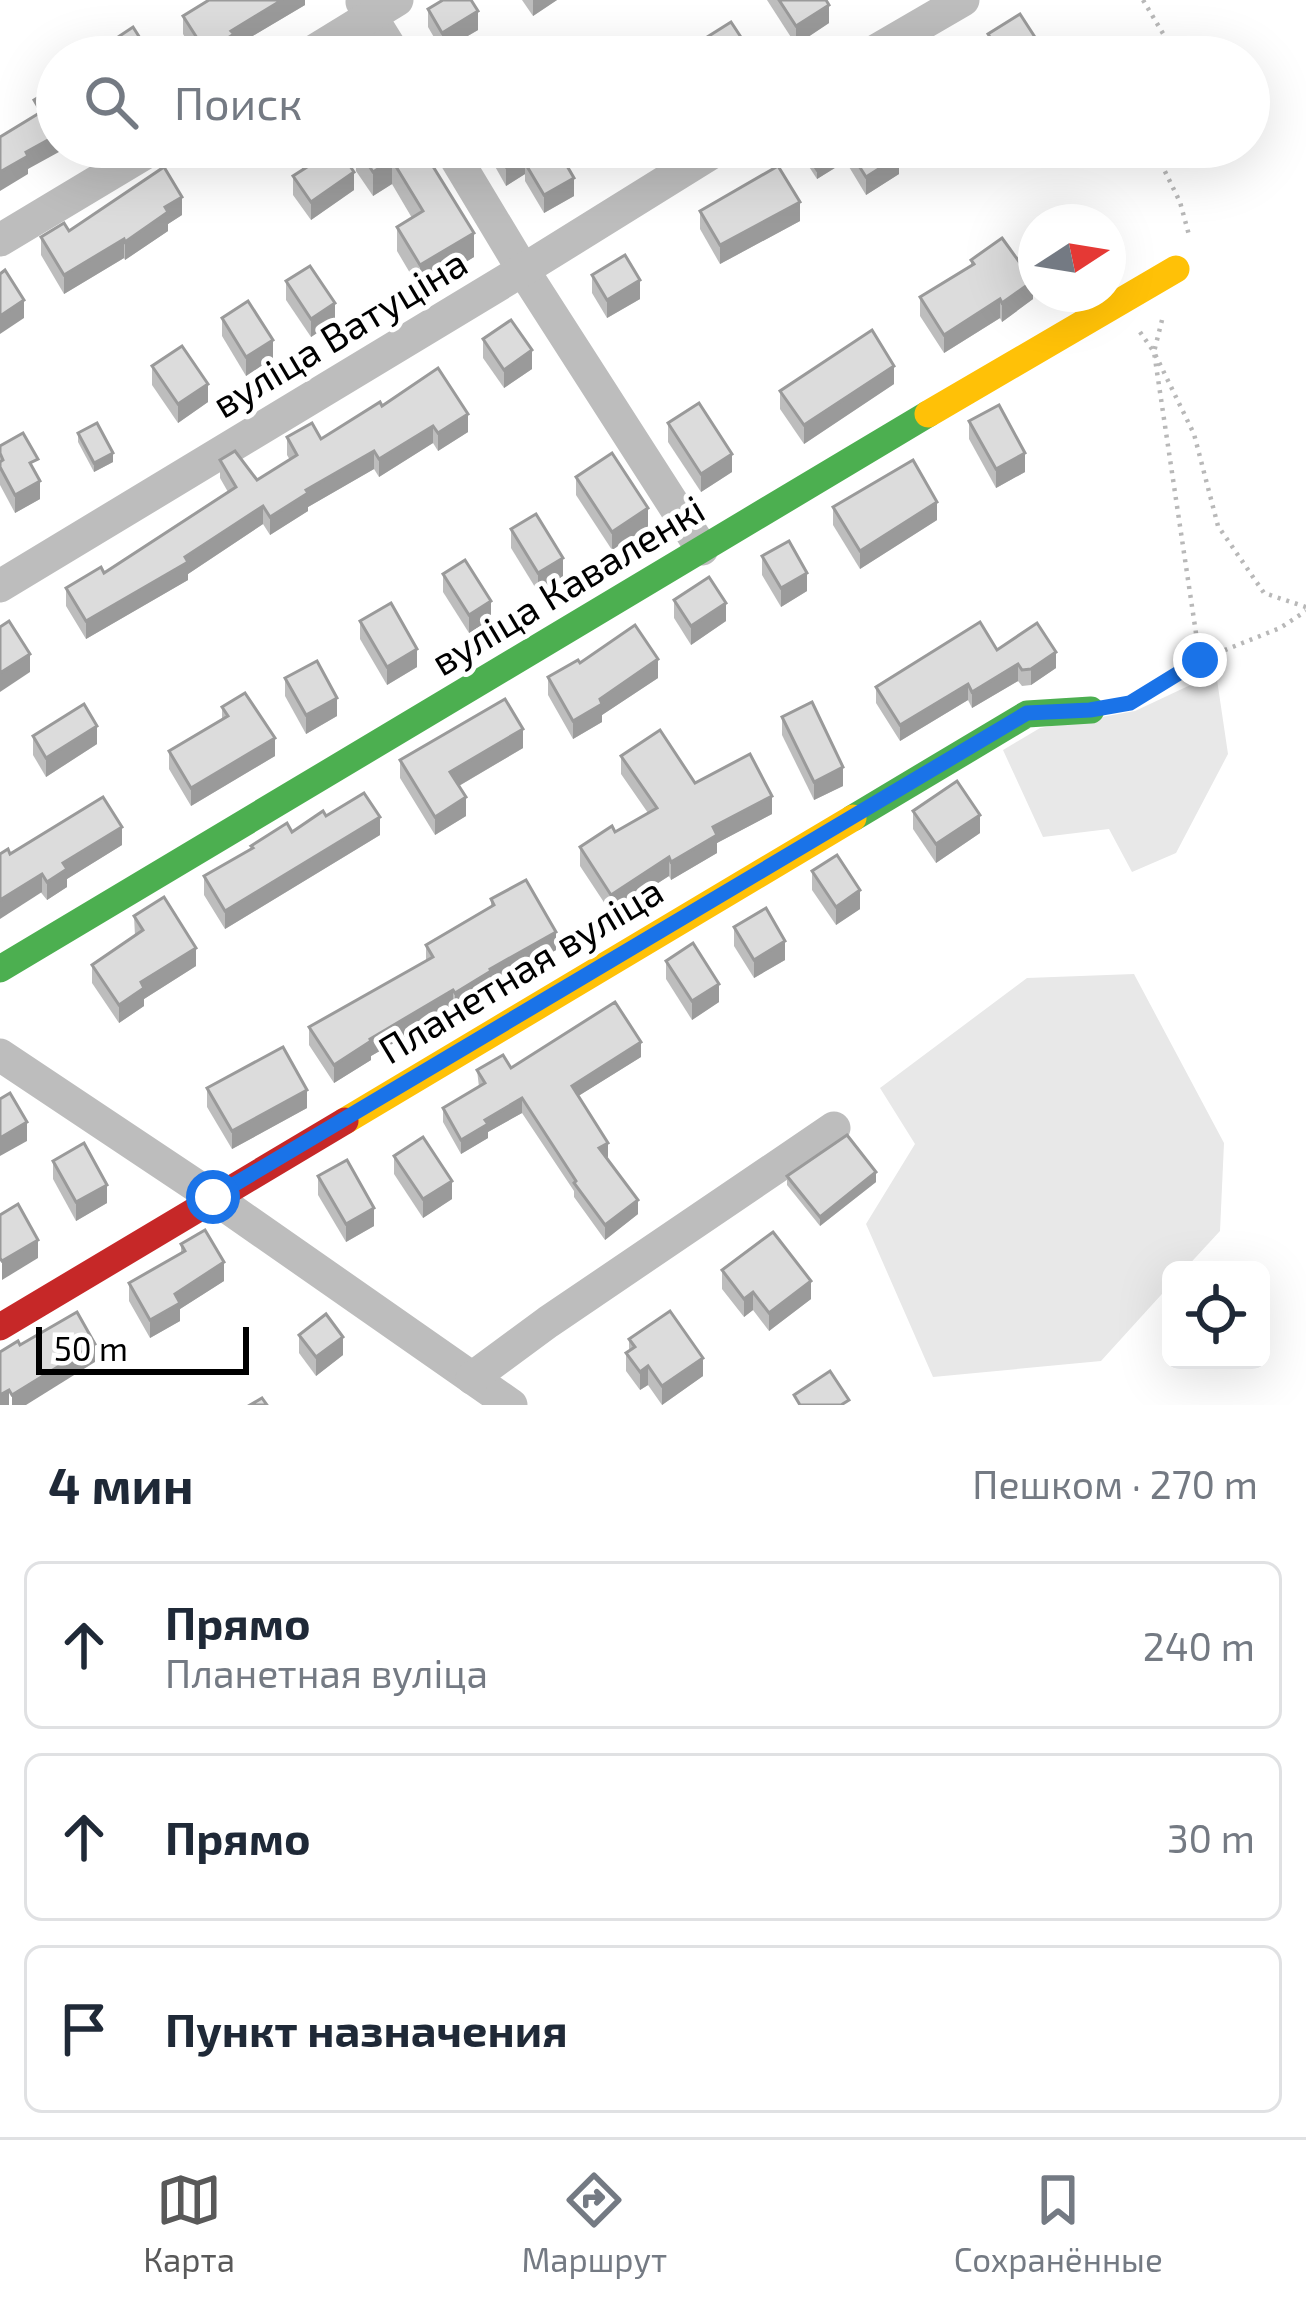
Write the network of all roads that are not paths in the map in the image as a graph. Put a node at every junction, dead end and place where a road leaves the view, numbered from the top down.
1 (963, 0) edge
2 (376, 5) edge
3 (333, 36) edge
4 (387, 36) edge
5 (901, 36) edge
6 (120, 168) edge
7 (462, 168) edge
8 (687, 168) edge
9 (0, 240) edge
10 (1176, 268) dead end
11 (523, 270) junction
12 (702, 549) junction
13 (0, 586) edge
14 (1090, 710) road end
15 (0, 969) edge
16 (0, 1055) edge
17 (834, 1128) dead end
18 (213, 1197) junction
19 (0, 1327) edge
20 (486, 1395) edge

1 - 5 street
2 - 3 street
2 - 4 street
6 - 9 street
7 - 11 street
8 - 11 street, вуліца Ватуціна
10 - 12 street, вуліца Каваленкі
11 - 12 street
11 - 13 street, вуліца Ватуціна
12 - 15 street, вуліца Каваленкі
14 - 18 street, Планетная вуліца
16 - 18 street
17 - 20 street
18 - 19 street, Планетная вуліца
18 - 20 street

